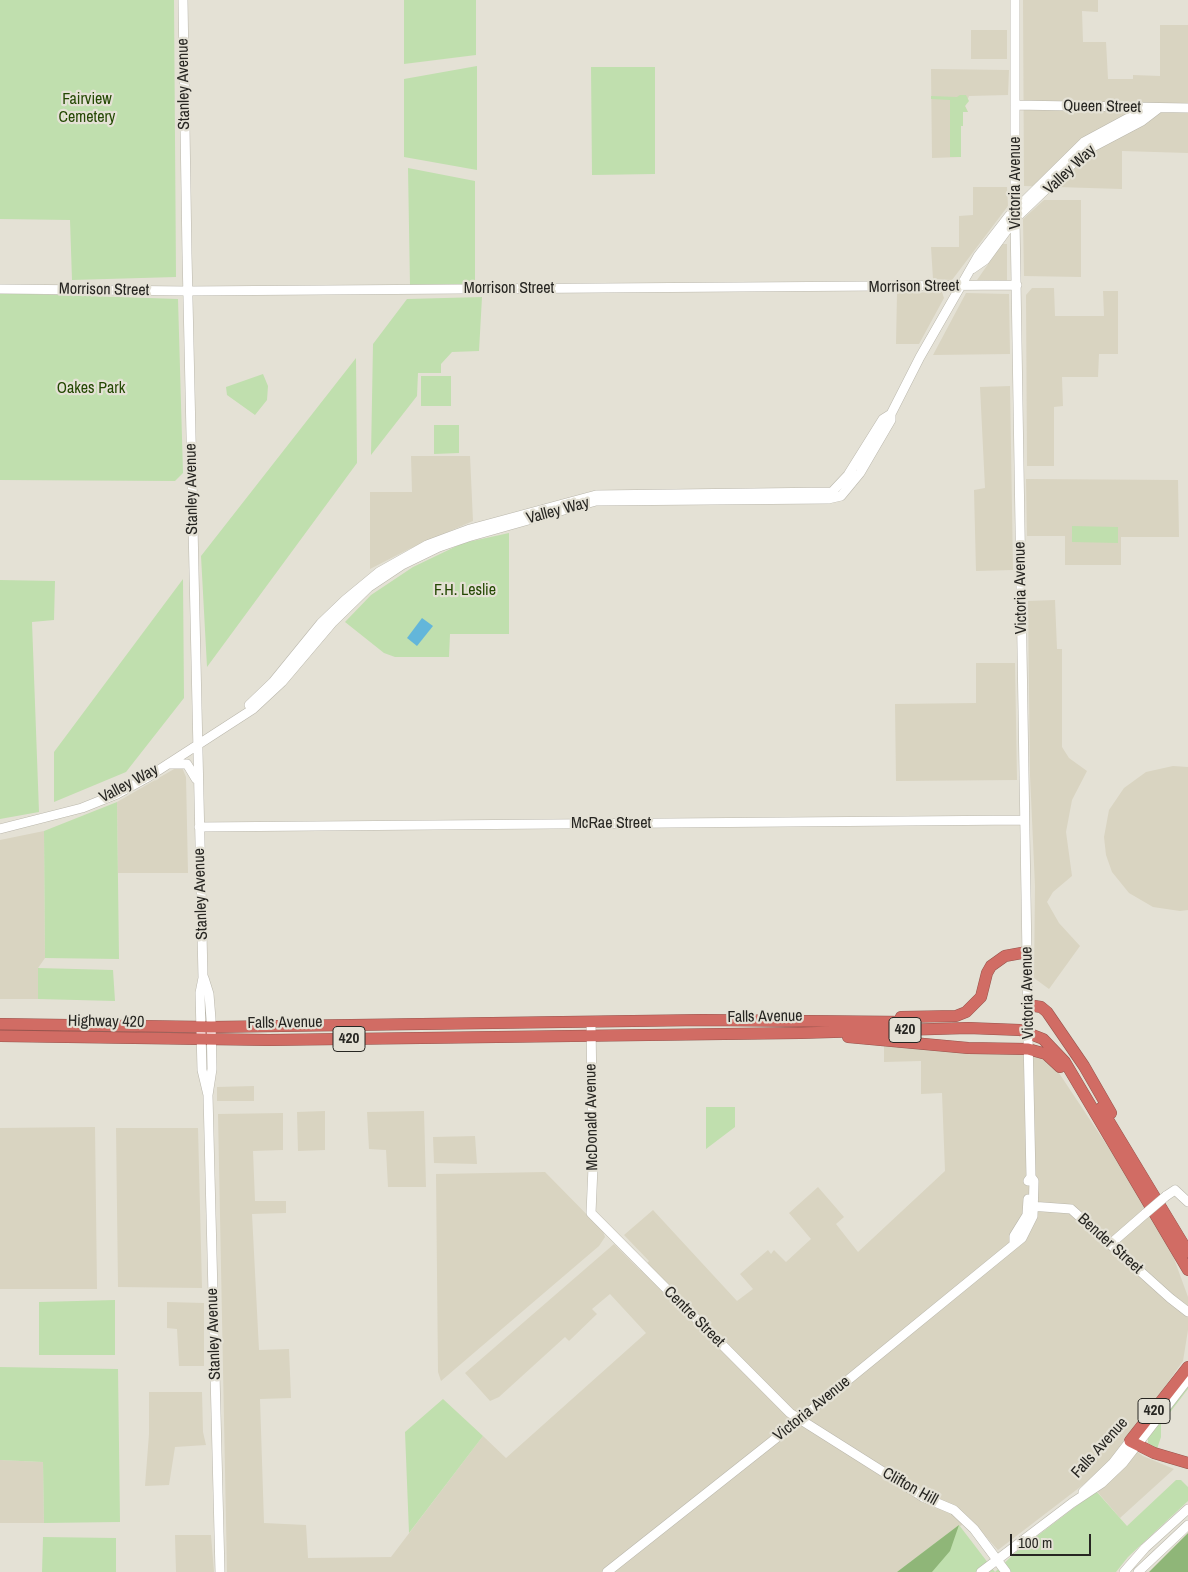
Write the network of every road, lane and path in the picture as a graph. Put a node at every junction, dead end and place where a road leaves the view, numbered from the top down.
1 (183, 0) edge
2 (1015, 0) edge
3 (1016, 105) junction
4 (1147, 108) junction
5 (1159, 108) junction
6 (1188, 108) edge
7 (1016, 183) junction
8 (1032, 192) junction
9 (1016, 208) junction
10 (1016, 220) junction
11 (972, 269) junction
12 (1017, 285) junction
13 (960, 287) junction
14 (0, 289) edge
15 (188, 291) junction
16 (198, 745) junction
17 (166, 765) junction
18 (198, 786) junction
19 (1024, 820) junction
20 (199, 827) junction
21 (0, 829) edge
22 (1027, 952) junction
23 (1028, 1005) junction
24 (591, 1022) junction
25 (862, 1022) junction
26 (0, 1024) edge
27 (800, 1033) junction
28 (207, 1034) junction
29 (0, 1036) edge
30 (592, 1036) junction
31 (1028, 1044) junction
32 (1118, 1145) junction
33 (1188, 1202) edge
34 (1031, 1206) junction
35 (591, 1212) joint
36 (1112, 1246) junction
37 (1188, 1252) edge
38 (1188, 1270) edge
39 (1184, 1309) edge
40 (1188, 1318) edge
41 (1188, 1358) edge
42 (1188, 1367) edge
43 (1184, 1378) edge
44 (799, 1420) junction
45 (1133, 1443) junction
46 (1188, 1463) edge
47 (1188, 1509) edge
48 (1188, 1525) edge
49 (997, 1560) junction
50 (220, 1572) edge
51 (607, 1572) edge
52 (981, 1572) edge
53 (1006, 1572) edge
54 (1124, 1572) edge
55 (1138, 1572) edge

1 - 15 street, Stanley Avenue
2 - 3 street, Victoria Avenue
3 - 4 street, Queen Street
3 - 7 street, Victoria Avenue
4 - 5 street, Queen Street
4 - 8 street, Valley Way
5 - 6 street, Queen Street
5 - 10 street, Valley Way
7 - 8 street
7 - 9 street, Victoria Avenue
8 - 9 street, Valley Way
9 - 10 street, Victoria Avenue
9 - 11 street, Valley Way
10 - 11 street, Valley Way
10 - 12 street, Victoria Avenue
11 - 13 street, Valley Way
12 - 13 street, Morrison Street
12 - 19 street, Victoria Avenue
13 - 15 street, Morrison Street
13 - 16 street, Valley Way
14 - 15 street, Morrison Street
15 - 16 street, Stanley Avenue
16 - 17 street, Valley Way
16 - 18 street, Stanley Avenue
17 - 18 street
17 - 21 street, Valley Way
18 - 20 street, Stanley Avenue
19 - 20 street, McRae Street
19 - 22 street, Victoria Avenue
20 - 28 street, Stanley Avenue
22 - 23 street, Victoria Avenue
22 - 25 highway
23 - 31 street, Victoria Avenue, bridge
23 - 32 highway
24 - 25 highway, Falls Avenue / 420
24 - 28 highway, Falls Avenue / 420
24 - 30 street, McDonald Avenue
25 - 32 highway, Falls Avenue / 420
26 - 28 highway, Highway 420 / 420
27 - 30 highway, Falls Avenue / 420
27 - 31 highway
27 - 32 highway, Falls Avenue / 420
28 - 29 highway, Highway 420 / 420
28 - 30 highway, Falls Avenue / 420
28 - 50 street, Stanley Avenue
30 - 35 street, McDonald Avenue
31 - 32 highway
31 - 34 street, Victoria Avenue
32 - 37 highway, Falls Avenue / 420
32 - 38 highway, Falls Avenue / 420
33 - 36 street, bridge
34 - 36 street, Bender Street
34 - 44 street, Victoria Avenue
35 - 44 street, Centre Street
36 - 39 street, Bender Street
39 - 40 street, Bender Street
41 - 43 street
42 - 43 highway, Falls Avenue / 420
43 - 45 highway, Falls Avenue / 420
43 - 45 street, Falls Avenue / 420
44 - 49 street, Clifton Hill
44 - 51 street, Victoria Avenue
45 - 46 highway
45 - 49 street, Falls Avenue
47 - 54 street
48 - 55 street
49 - 52 street, Falls Avenue
49 - 53 street, Clifton Hill

